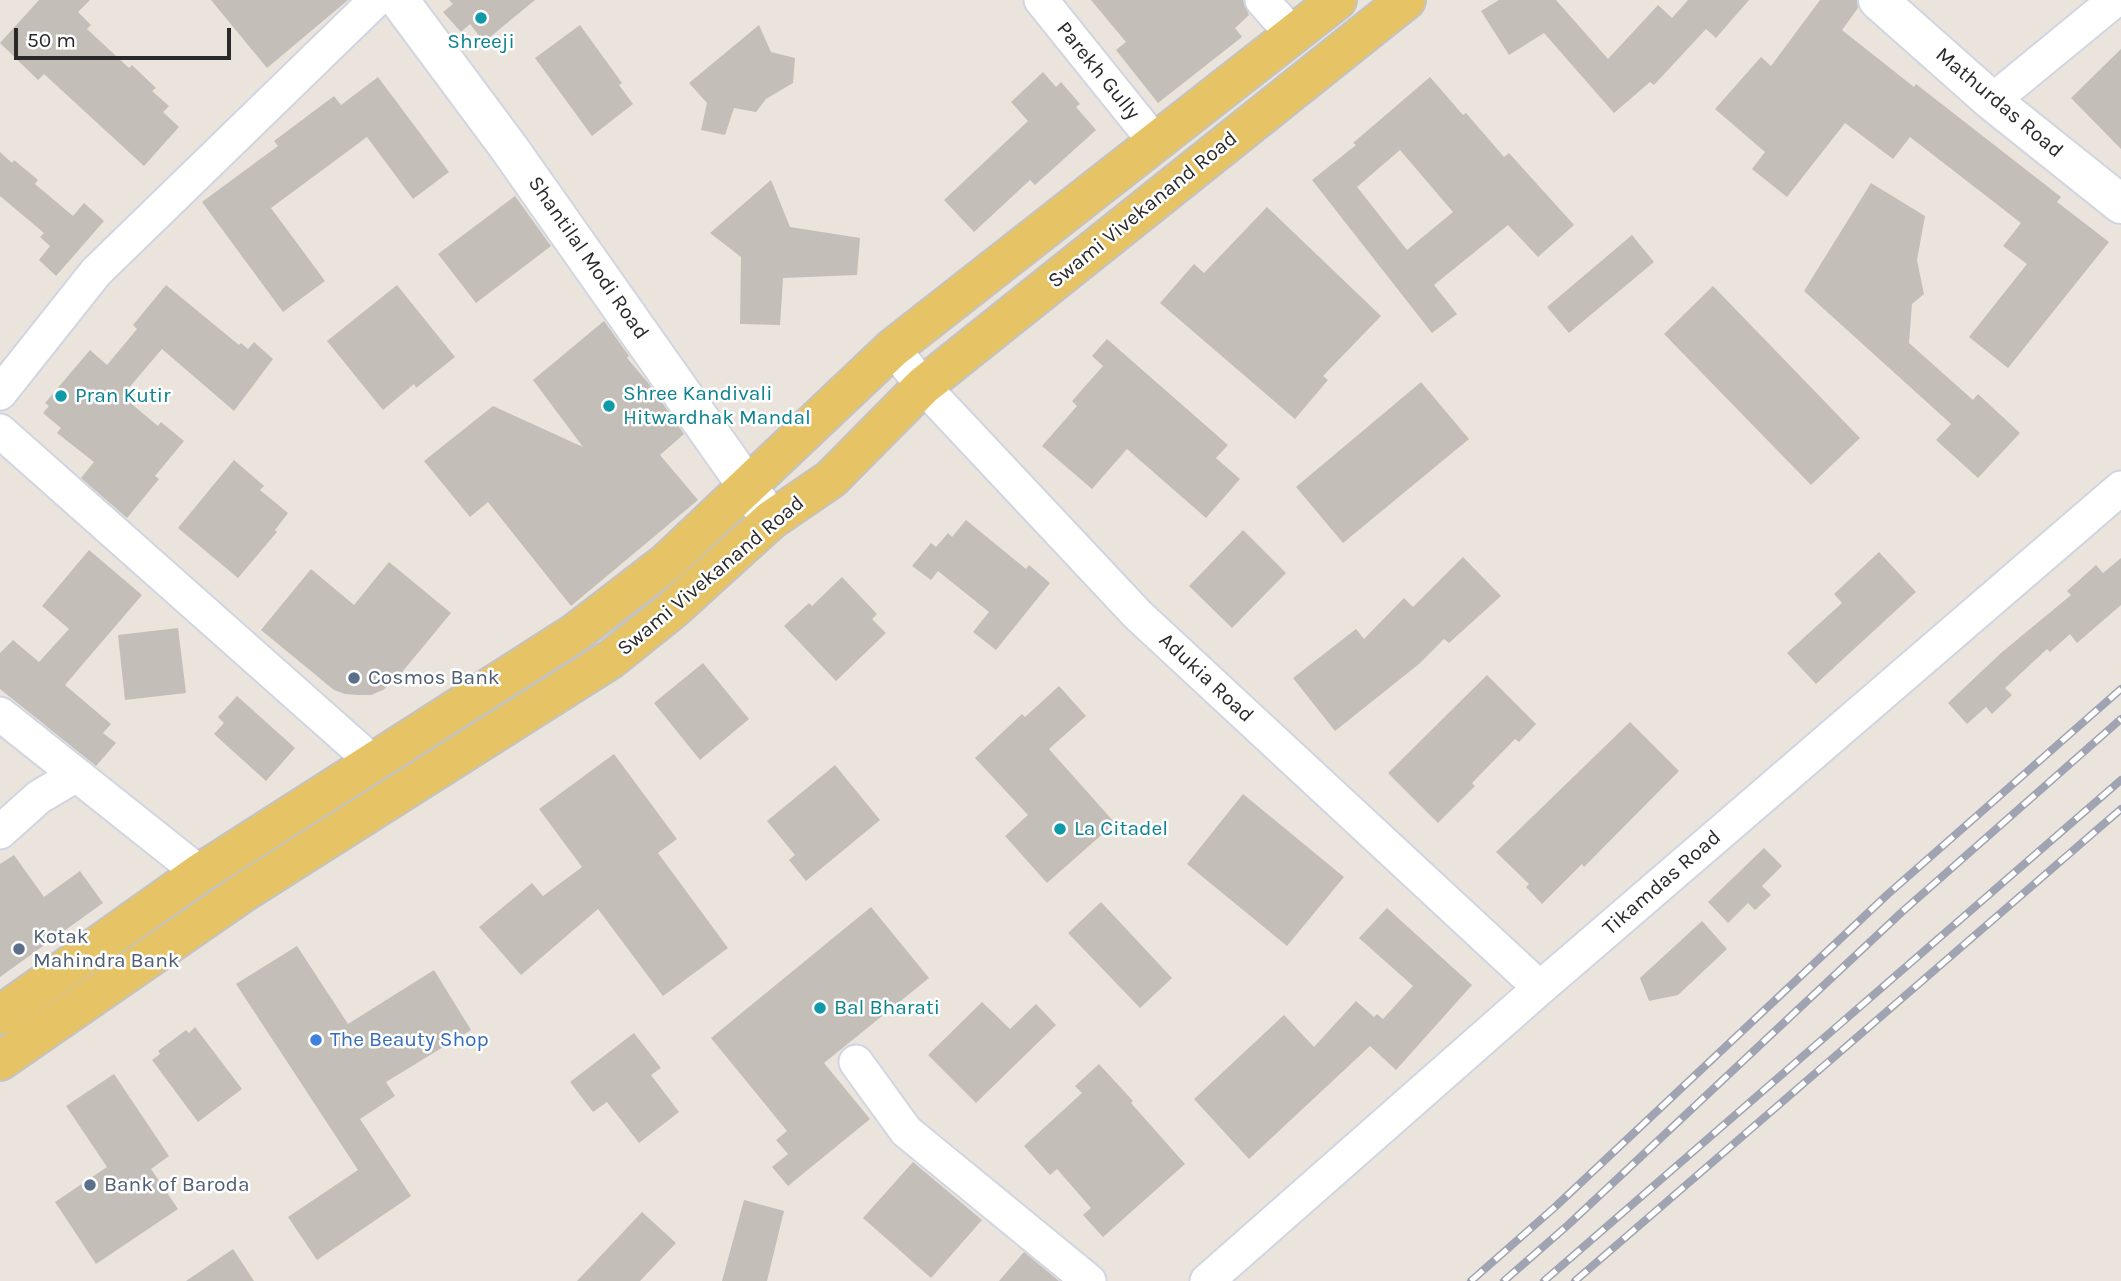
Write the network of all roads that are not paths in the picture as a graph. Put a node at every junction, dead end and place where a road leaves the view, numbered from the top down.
1 (376, 0) edge
2 (399, 0) edge
3 (1041, 0) edge
4 (1262, 0) edge
5 (1338, 0) edge
6 (1406, 0) edge
7 (1878, 0) edge
8 (2115, 0) edge
9 (1293, 35) junction
10 (1992, 101) junction
11 (1156, 143) junction
12 (2121, 204) edge
13 (893, 348) junction
14 (923, 386) junction
15 (0, 393) edge
16 (0, 430) edge
17 (749, 486) junction
18 (2121, 488) edge
19 (771, 520) junction
20 (0, 714) edge
21 (373, 762) junction
22 (76, 775) junction
23 (0, 832) edge
24 (200, 873) junction
25 (1540, 988) junction
26 (0, 1015) edge
27 (0, 1061) edge
28 (856, 1062) dead end
29 (1089, 1281) edge
30 (1207, 1281) edge

1 - 15 street
2 - 17 street, Shantilal Modi Road
3 - 11 street, Parekh Gully
4 - 9 street
5 - 9 main road, Swami Vivekanand Road
6 - 14 main road, Swami Vivekanand Road
7 - 10 street, Mathurdas Road
8 - 10 street
9 - 11 main road, Swami Vivekanand Road
10 - 12 street, Mathurdas Road
11 - 13 main road, Swami Vivekanand Road
13 - 14 street, Adukia Road
13 - 17 main road, Swami Vivekanand Road
14 - 19 main road, Swami Vivekanand Road
14 - 25 street, Adukia Road
16 - 21 street
17 - 19 street, Shantilal Modi Road
17 - 21 main road, Swami Vivekanand Road
18 - 25 street, Tikamdas Road
19 - 27 main road, Swami Vivekanand Road
20 - 22 street
21 - 24 main road, Swami Vivekanand Road
22 - 23 street
22 - 24 street
24 - 26 main road, Swami Vivekanand Road
25 - 30 street, Tikamdas Road
28 - 29 street

